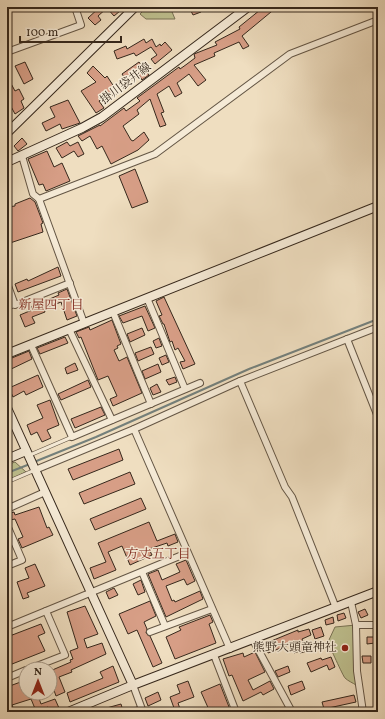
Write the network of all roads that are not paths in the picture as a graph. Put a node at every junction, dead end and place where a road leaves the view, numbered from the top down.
1 (75, 7) edge
2 (135, 7) edge
3 (248, 7) edge
4 (378, 20) edge
5 (7, 52) edge
6 (7, 133) edge
7 (22, 156) junction
8 (7, 162) edge
9 (39, 199) junction
10 (378, 206) edge
11 (7, 283) edge
12 (70, 284) junction
13 (147, 298) junction
14 (15, 305) junction
15 (7, 309) edge
16 (113, 312) junction
17 (84, 323) junction
18 (378, 327) edge
19 (69, 329) junction
20 (347, 339) junction
21 (31, 345) junction
22 (7, 354) edge
23 (240, 381) junction
24 (200, 383) dead end
25 (185, 390) junction
26 (151, 404) junction
27 (7, 408) edge
28 (378, 417) edge
29 (112, 420) junction
30 (134, 429) junction
31 (72, 437) junction
32 (28, 455) junction
33 (7, 459) edge
34 (34, 469) junction
35 (7, 482) edge
36 (45, 492) junction
37 (7, 509) edge
38 (7, 525) edge
39 (187, 553) junction
40 (7, 566) edge
41 (142, 572) junction
42 (378, 591) edge
43 (90, 593) junction
44 (351, 602) junction
45 (336, 608) junction
46 (212, 609) junction
47 (46, 611) junction
48 (356, 625) junction
49 (378, 625) edge
50 (165, 626) junction
51 (7, 627) edge
52 (150, 632) dead end
53 (253, 640) junction
54 (230, 649) junction
55 (214, 655) junction
56 (49, 661) edge
57 (18, 673) edge
58 (7, 678) edge
59 (133, 685) junction
60 (78, 710) edge
61 (142, 711) edge
62 (68, 712) edge
63 (134, 712) edge
64 (236, 712) edge
65 (292, 712) edge
66 (363, 712) edge

1 - 5 street
2 - 6 street
3 - 7 street, 掛川袋井線
4 - 9 street
7 - 8 street, 掛川袋井線
7 - 9 street
9 - 12 street
10 - 13 street
11 - 14 street
12 - 14 street
12 - 17 street
13 - 16 street
13 - 25 street
14 - 15 lane
16 - 17 street
16 - 26 street
17 - 19 street
18 - 20 street
19 - 21 street
19 - 29 street
20 - 23 street
20 - 28 street
21 - 22 street
21 - 31 street
23 - 30 street
23 - 45 street
24 - 25 street
25 - 26 street
26 - 29 street
27 - 32 street
29 - 31 street
30 - 34 street
30 - 39 street
31 - 32 lane
32 - 33 street
32 - 34 street
34 - 35 lane
34 - 36 street
36 - 37 street
36 - 43 street
38 - 40 street
39 - 41 street
39 - 46 street
41 - 43 street
41 - 50 street
42 - 44 street
43 - 47 street
43 - 59 street
44 - 45 street
44 - 48 street
45 - 53 street
46 - 50 street
46 - 54 street
47 - 51 street
47 - 56 street
48 - 49 street
48 - 66 street
50 - 52 street
53 - 54 street
53 - 65 street
54 - 55 street
55 - 59 street
55 - 64 street
57 - 58 street
59 - 60 street
59 - 61 street
60 - 62 street
61 - 63 street

